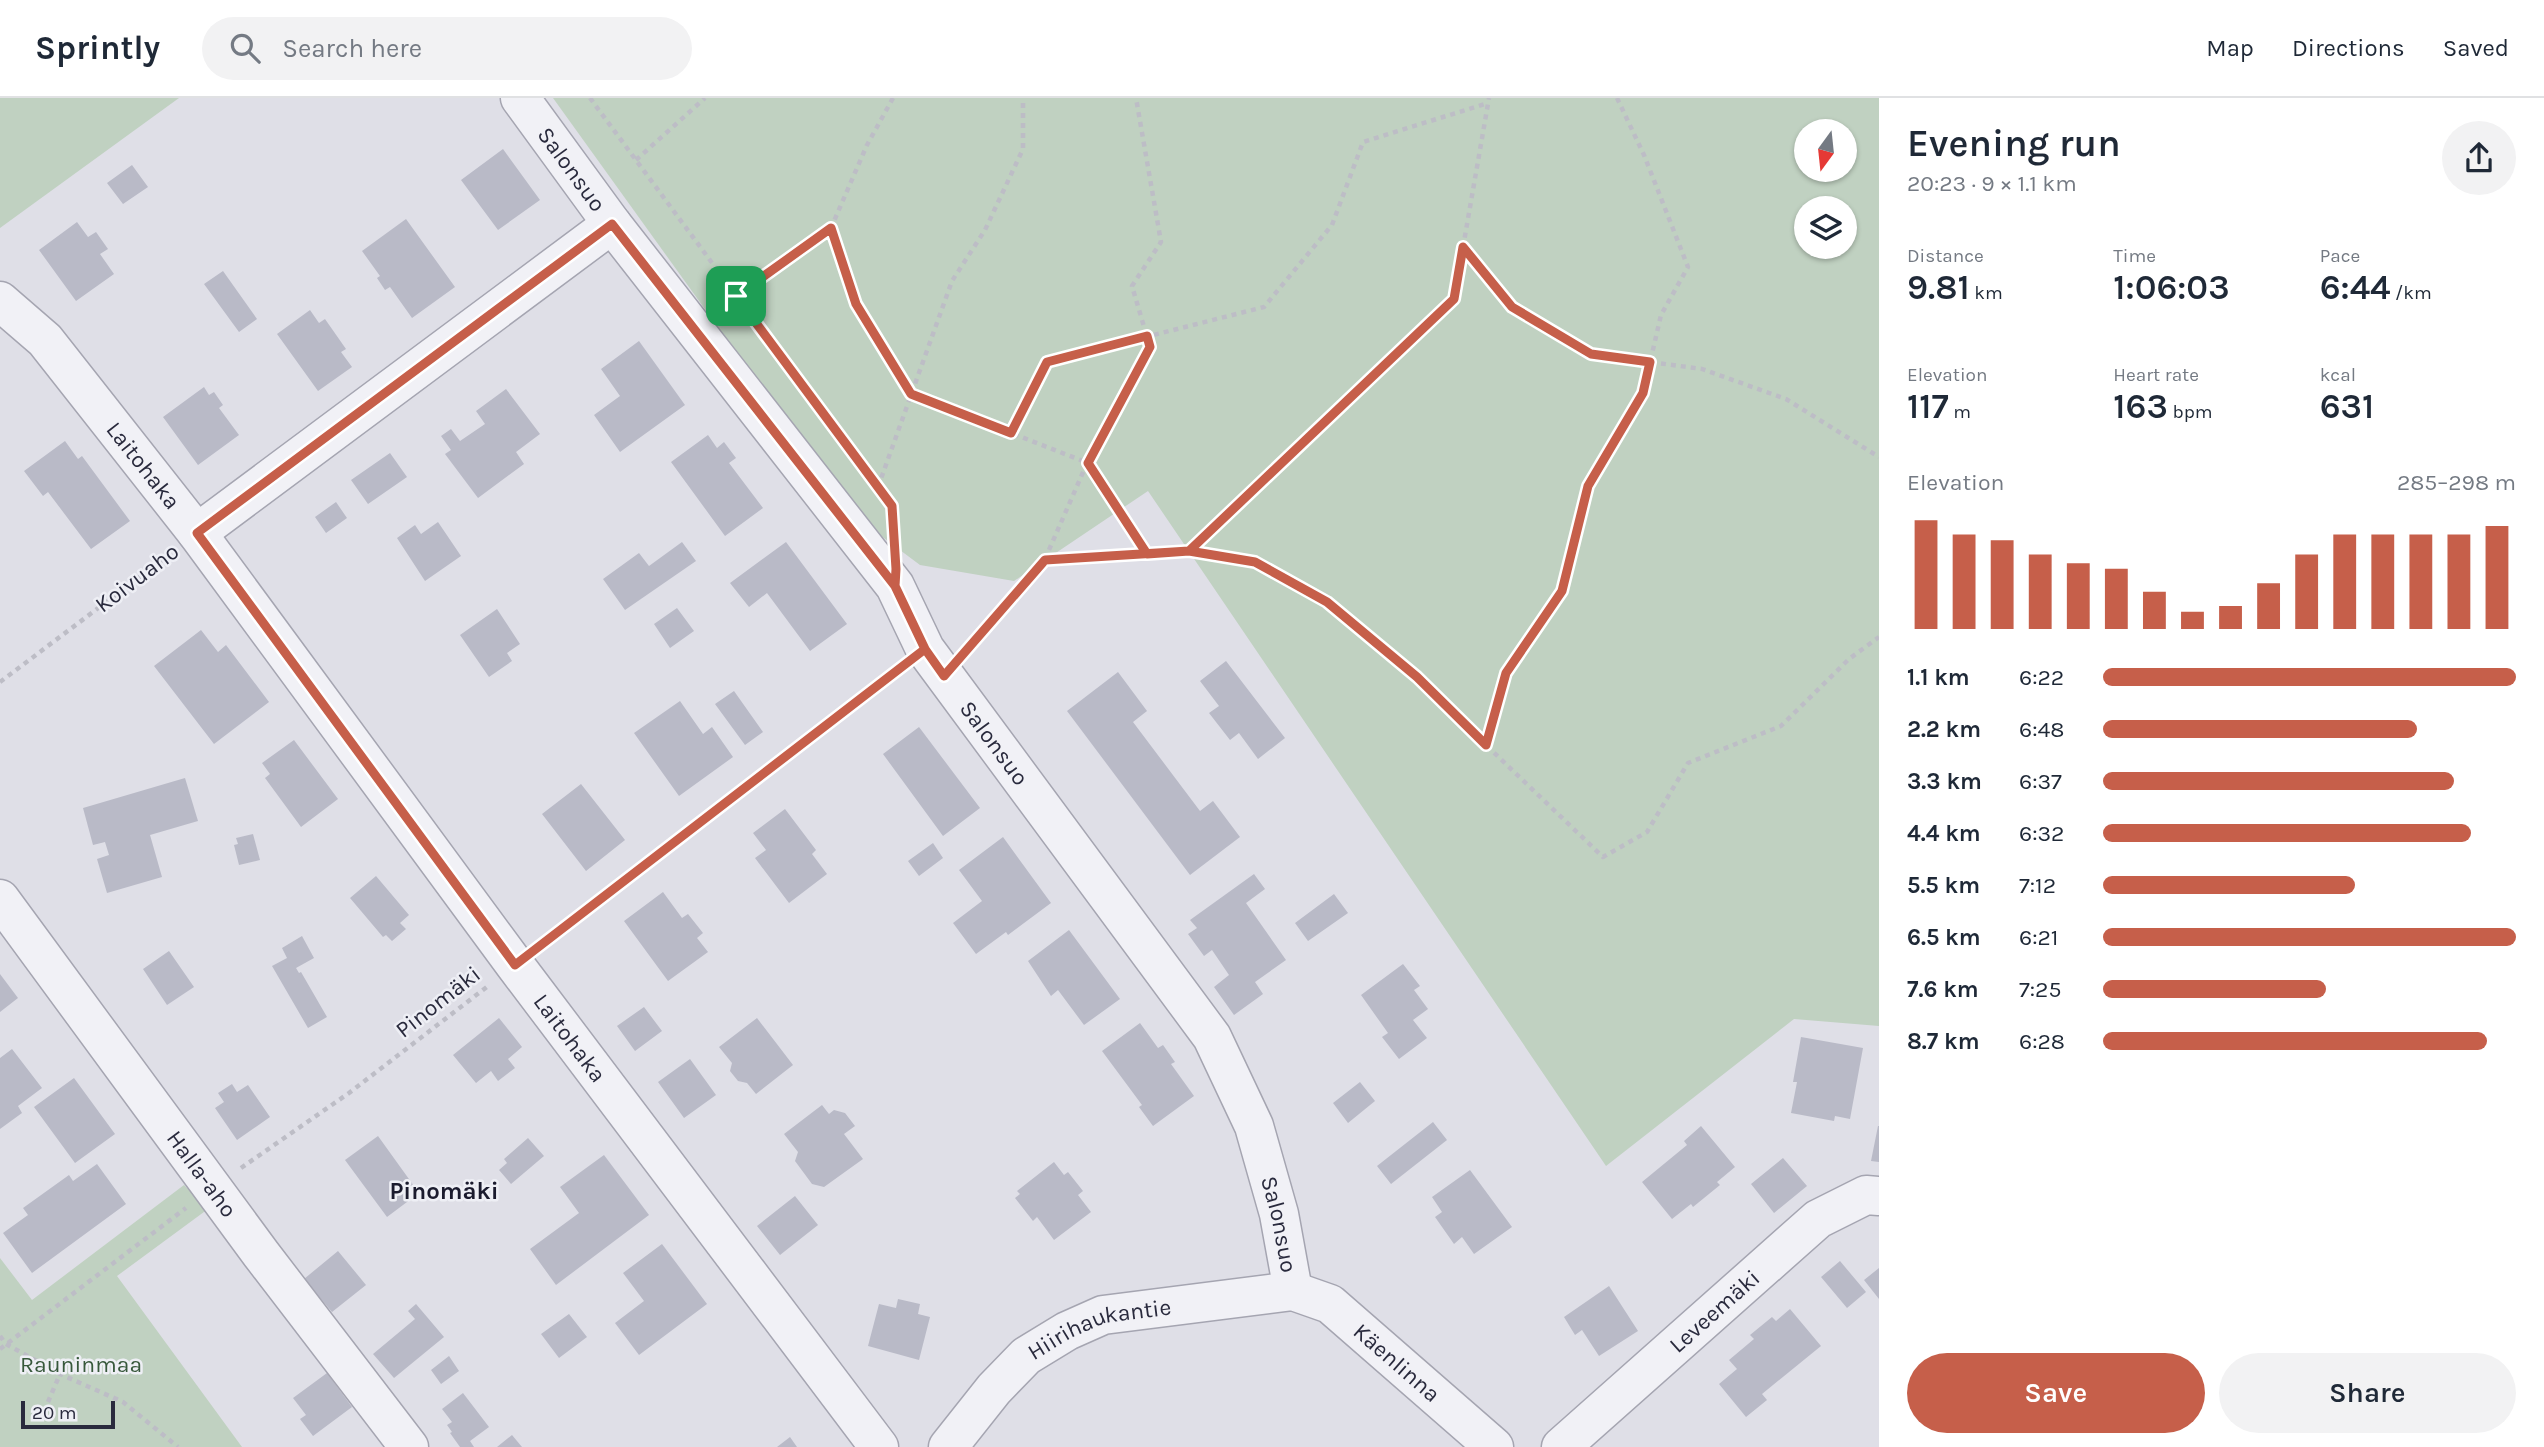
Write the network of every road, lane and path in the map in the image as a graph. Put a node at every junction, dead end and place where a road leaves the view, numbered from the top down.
1 (520, 98) edge
2 (590, 98) edge
3 (705, 98) edge
4 (893, 98) edge
5 (1023, 98) edge
6 (1136, 98) edge
7 (1617, 98) edge
8 (1489, 100) edge
9 (636, 160) junction
10 (612, 224) junction
11 (831, 228) junction
12 (1463, 247) junction
13 (736, 296) junction
14 (0, 301) edge
15 (1147, 336) junction
16 (1650, 362) junction
17 (911, 394) junction
18 (1011, 433) junction
19 (1879, 457) edge
20 (1088, 463) junction
21 (878, 488) junction
22 (893, 529) dead end
23 (197, 533) junction
24 (1189, 551) junction
25 (1147, 554) junction
26 (1045, 560) junction
27 (1879, 637) edge
28 (935, 662) junction
29 (0, 682) edge
30 (1486, 745) junction
31 (0, 899) edge
32 (515, 965) junction
33 (212, 1188) junction
34 (1879, 1196) edge
35 (1293, 1291) junction
36 (0, 1336) edge
37 (6, 1344) junction
38 (0, 1349) edge
39 (60, 1374) junction
40 (48, 1402) dead end
41 (178, 1447) edge
42 (409, 1447) edge
43 (879, 1447) edge
44 (948, 1447) edge
45 (1493, 1447) edge
46 (1561, 1447) edge

1 - 10 street, Salonsuo
2 - 9 path
3 - 9 path
4 - 11 path
5 - 17 path
6 - 15 path
7 - 16 path
8 - 12 path
8 - 15 path
9 - 13 path
10 - 23 street, Koivuaho
10 - 28 street, Salonsuo
11 - 13 path
11 - 17 path
12 - 16 path
12 - 24 path
13 - 21 path
14 - 23 street, Laitohaka
15 - 18 path
15 - 20 path, Pinomäki
16 - 19 path
16 - 30 path
17 - 18 path
17 - 21 path
18 - 20 path
20 - 25 path
20 - 26 path, Pinomäki
21 - 22 path
23 - 29 path, Koivuaho
23 - 32 street, Laitohaka
24 - 25 path
24 - 30 path
25 - 26 path
26 - 28 path, Pinomäki
27 - 30 path
28 - 32 path, Pinomäki
28 - 35 street, Salonsuo
31 - 33 street, Halla-aho
32 - 33 path, Pinomäki
32 - 43 street, Laitohaka
33 - 37 path, Pinomäki
33 - 42 street, Halla-aho
34 - 46 street, Leveemäki
35 - 44 street, Hiirihaukantie
35 - 45 street, Käenlinna
36 - 37 path
37 - 38 path, Pinomäki
37 - 39 path
39 - 40 path
39 - 41 path

